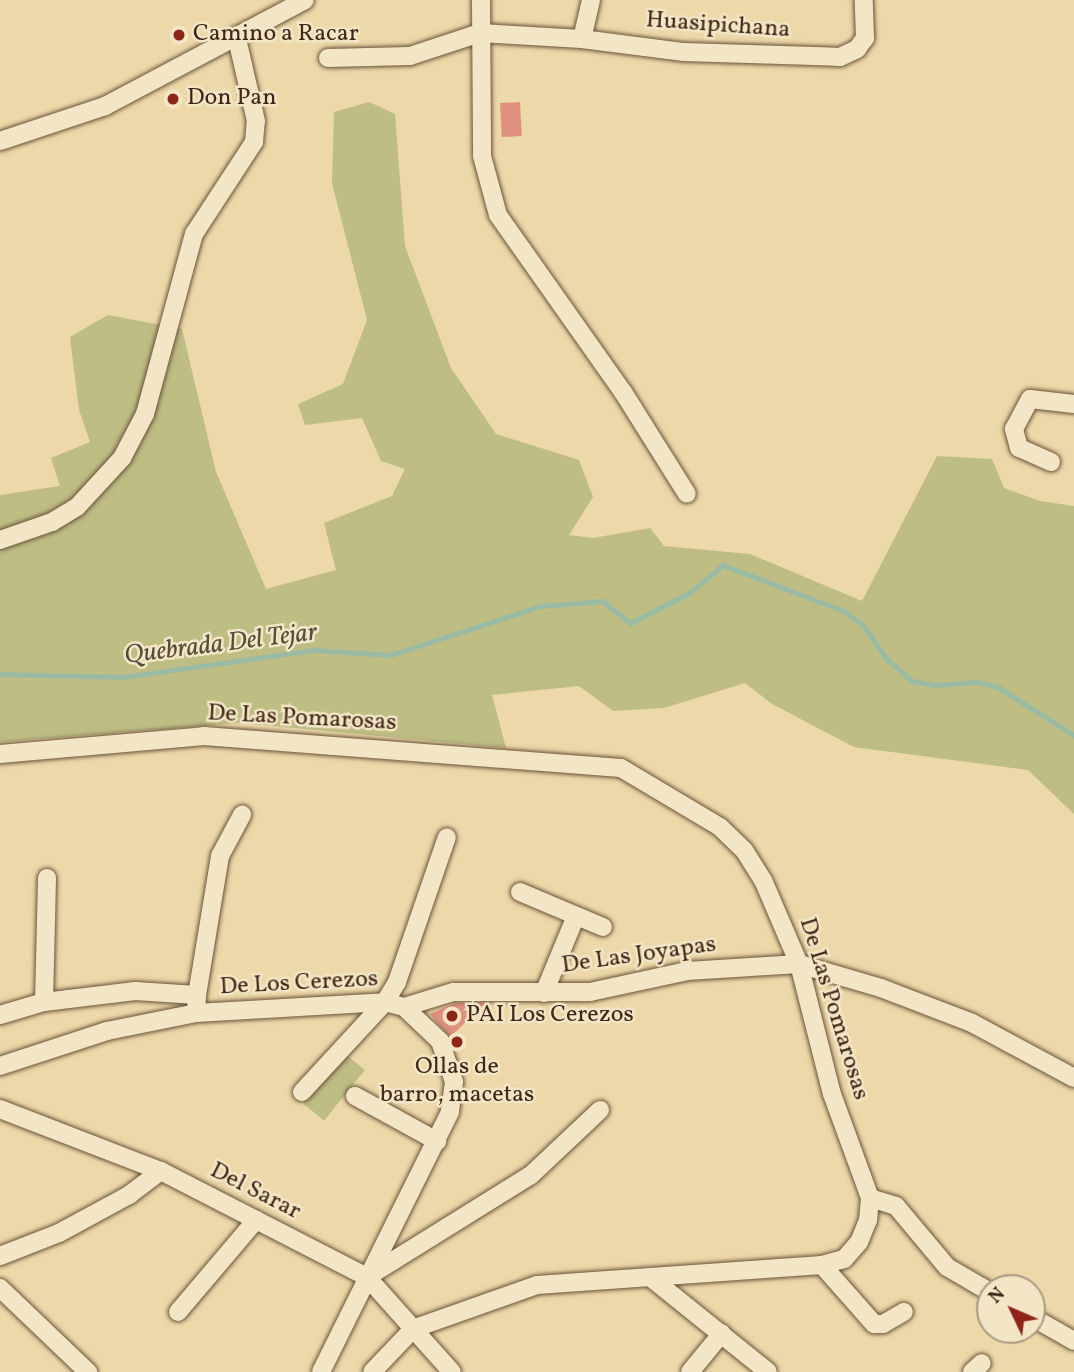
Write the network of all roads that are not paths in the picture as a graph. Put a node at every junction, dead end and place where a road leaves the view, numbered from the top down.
1 (305, 0) edge
2 (481, 0) edge
3 (591, 0) edge
4 (864, 0) edge
5 (480, 33) junction
6 (237, 39) junction
7 (582, 39) junction
8 (328, 58) dead end
9 (0, 141) edge
10 (1074, 404) edge
11 (1051, 462) dead end
12 (687, 494) dead end
13 (0, 540) edge
14 (0, 754) edge
15 (242, 815) dead end
16 (447, 837) dead end
17 (47, 878) dead end
18 (520, 892) dead end
19 (575, 918) junction
20 (603, 928) dead end
21 (799, 964) junction
22 (544, 993) junction
23 (44, 1002) junction
24 (385, 1002) junction
25 (196, 1004) junction
26 (404, 1007) junction
27 (0, 1015) edge
28 (0, 1066) edge
29 (1074, 1078) edge
30 (302, 1092) dead end
31 (355, 1096) dead end
32 (0, 1109) edge
33 (600, 1110) dead end
34 (437, 1141) junction
35 (161, 1171) junction
36 (870, 1198) junction
37 (256, 1220) junction
38 (0, 1256) edge
39 (822, 1265) junction
40 (367, 1277) junction
41 (650, 1277) junction
42 (976, 1284) edge
43 (0, 1288) edge
44 (178, 1312) dead end
45 (904, 1312) dead end
46 (1046, 1325) edge
47 (414, 1329) junction
48 (722, 1333) junction
49 (1074, 1341) edge
50 (88, 1372) edge
51 (321, 1372) edge
52 (372, 1372) edge
53 (452, 1372) edge
54 (690, 1372) edge
55 (768, 1372) edge

1 - 6 street
2 - 5 street
3 - 7 street
4 - 7 street, Huasipichana
5 - 7 street, Huasipichana
5 - 8 street
5 - 12 street
6 - 9 street
6 - 13 street
10 - 11 street
14 - 21 street, De Las Pomarosas
15 - 25 street
16 - 24 street
17 - 23 street
18 - 19 street
19 - 20 street
19 - 22 street
21 - 22 street, De Las Joyapas
21 - 29 street, De Las Joyapas
21 - 36 street, De Las Pomarosas
22 - 26 street, De Las Joyapas
23 - 25 street
23 - 27 street
24 - 25 street, De Los Cerezos
24 - 26 street, De Los Cerezos
24 - 30 street
25 - 28 street, De Los Cerezos
26 - 34 street, De Los Cerezos
31 - 34 street
32 - 35 street, Del Sarar
33 - 40 street
34 - 40 street, De Los Cerezos
35 - 37 street, Del Sarar
35 - 38 street
36 - 39 street
36 - 42 street
37 - 40 street, Del Sarar
37 - 44 street
39 - 41 street
39 - 45 street
40 - 47 street, Del Sarar
40 - 51 street, De Los Cerezos
41 - 47 street
41 - 48 street
43 - 50 street
46 - 49 street
47 - 52 street
47 - 53 street, Del Sarar
48 - 54 street
48 - 55 street

